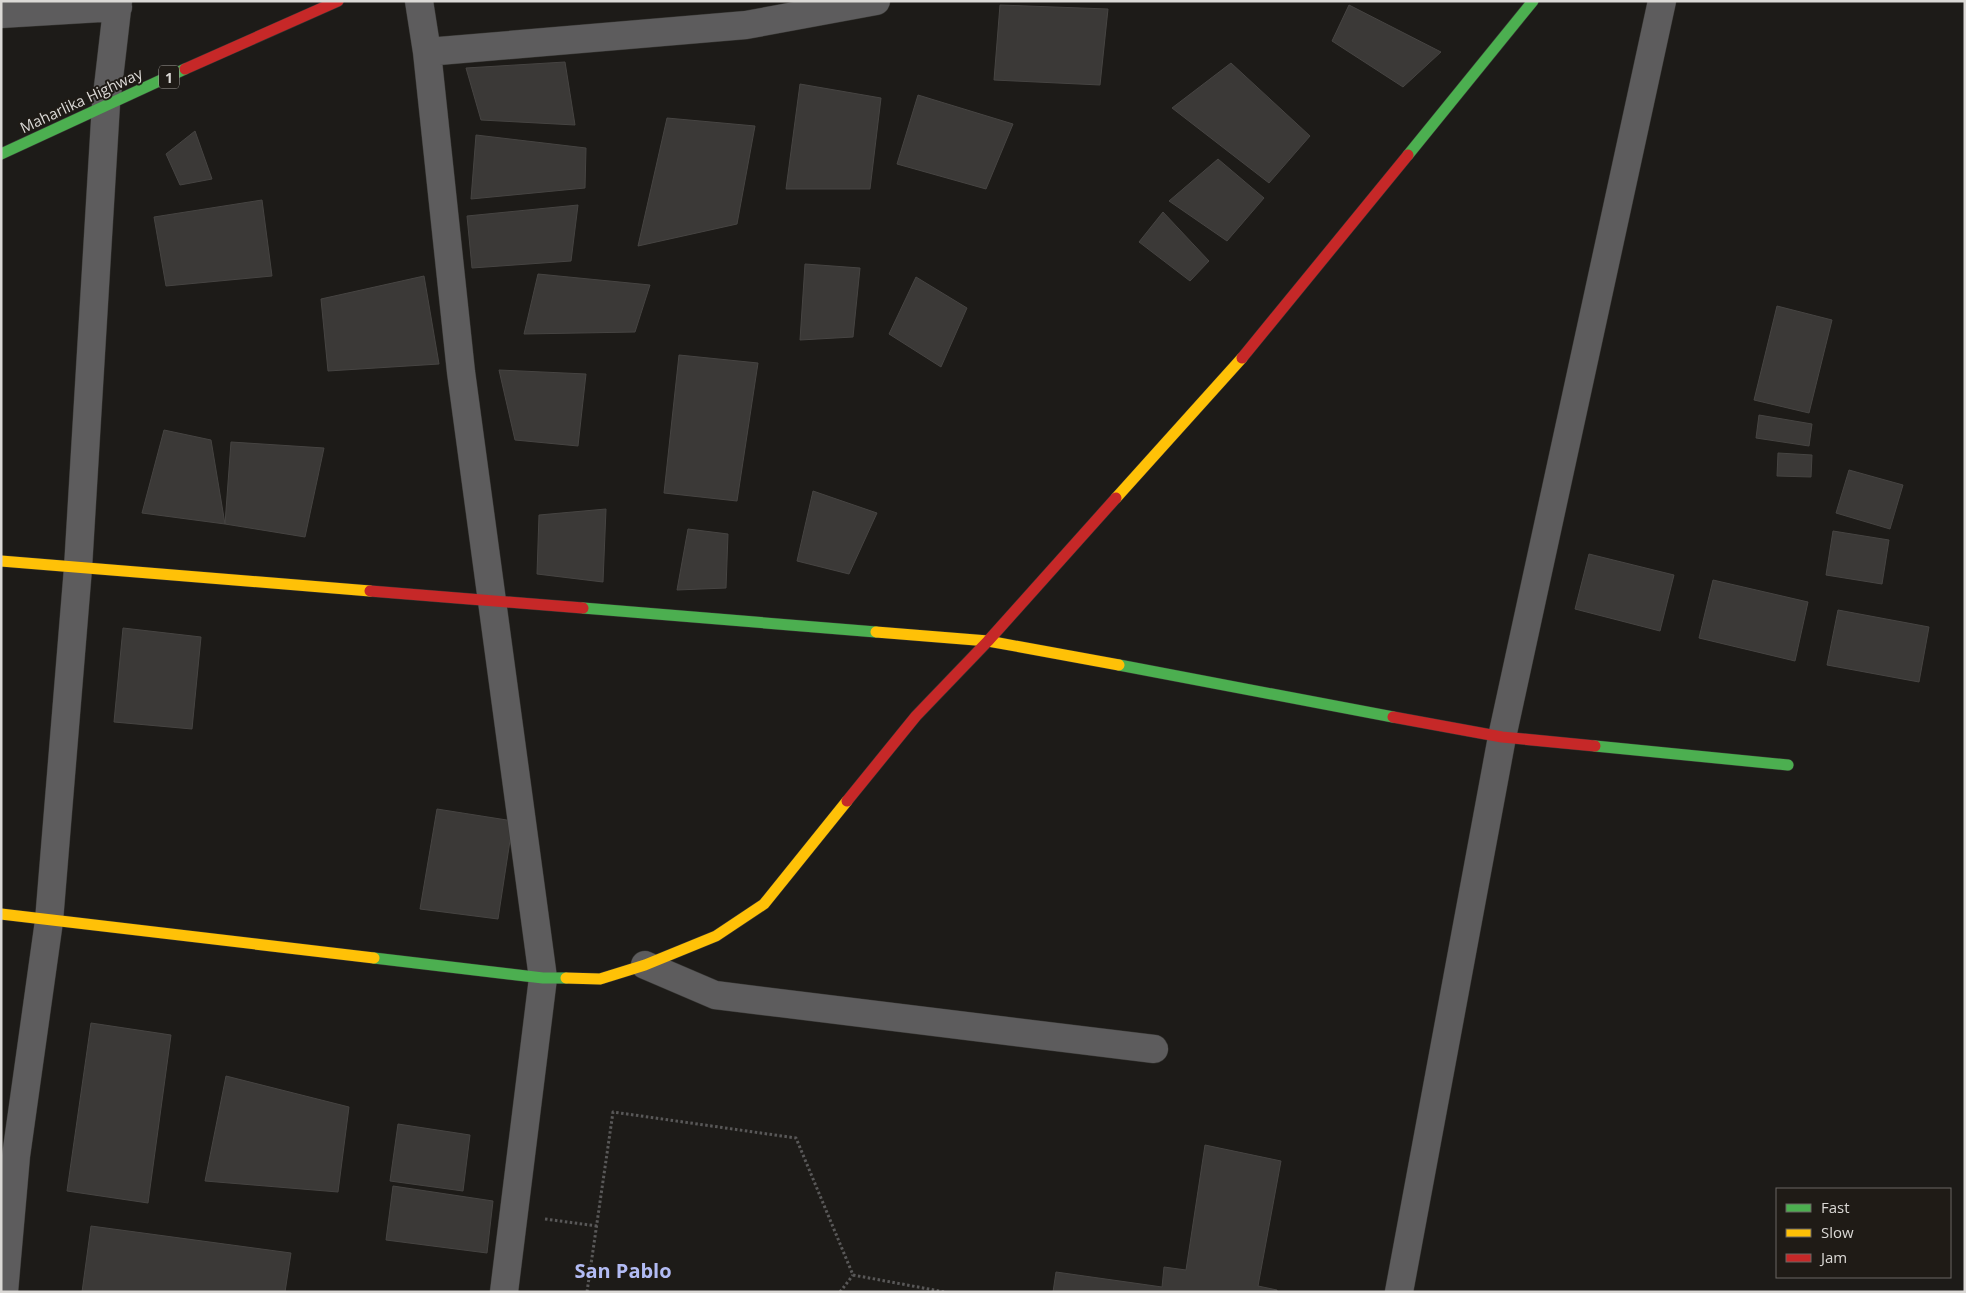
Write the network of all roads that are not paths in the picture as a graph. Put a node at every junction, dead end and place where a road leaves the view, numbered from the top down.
1 (338, 1) edge
2 (419, 1) edge
3 (876, 1) edge
4 (1533, 1) edge
5 (1662, 1) edge
6 (118, 4) edge
7 (1, 14) edge
8 (427, 52) junction
9 (106, 104) junction
10 (1, 154) edge
11 (1, 561) edge
12 (78, 568) junction
13 (494, 602) junction
14 (988, 642) junction
15 (1502, 737) junction
16 (1788, 765) dead end
17 (1, 914) edge
18 (49, 921) junction
19 (645, 966) junction
20 (543, 978) junction
21 (1154, 1049) dead end
22 (9, 1156) edge
23 (4, 1292) edge
24 (504, 1292) edge
25 (1399, 1292) edge

1 - 9 main road, Maharlika Highway / 1
2 - 8 street
3 - 8 street
4 - 14 main road
5 - 15 street
6 - 7 street
6 - 9 street
8 - 13 street
9 - 10 main road, Maharlika Highway / 1
9 - 12 street
11 - 12 main road
12 - 13 main road
12 - 18 street
13 - 14 main road
13 - 20 street
14 - 15 main road
14 - 19 main road
15 - 16 main road
15 - 25 street
17 - 18 main road
18 - 20 main road
18 - 22 street
19 - 20 main road
19 - 21 street
20 - 24 street
22 - 23 street

